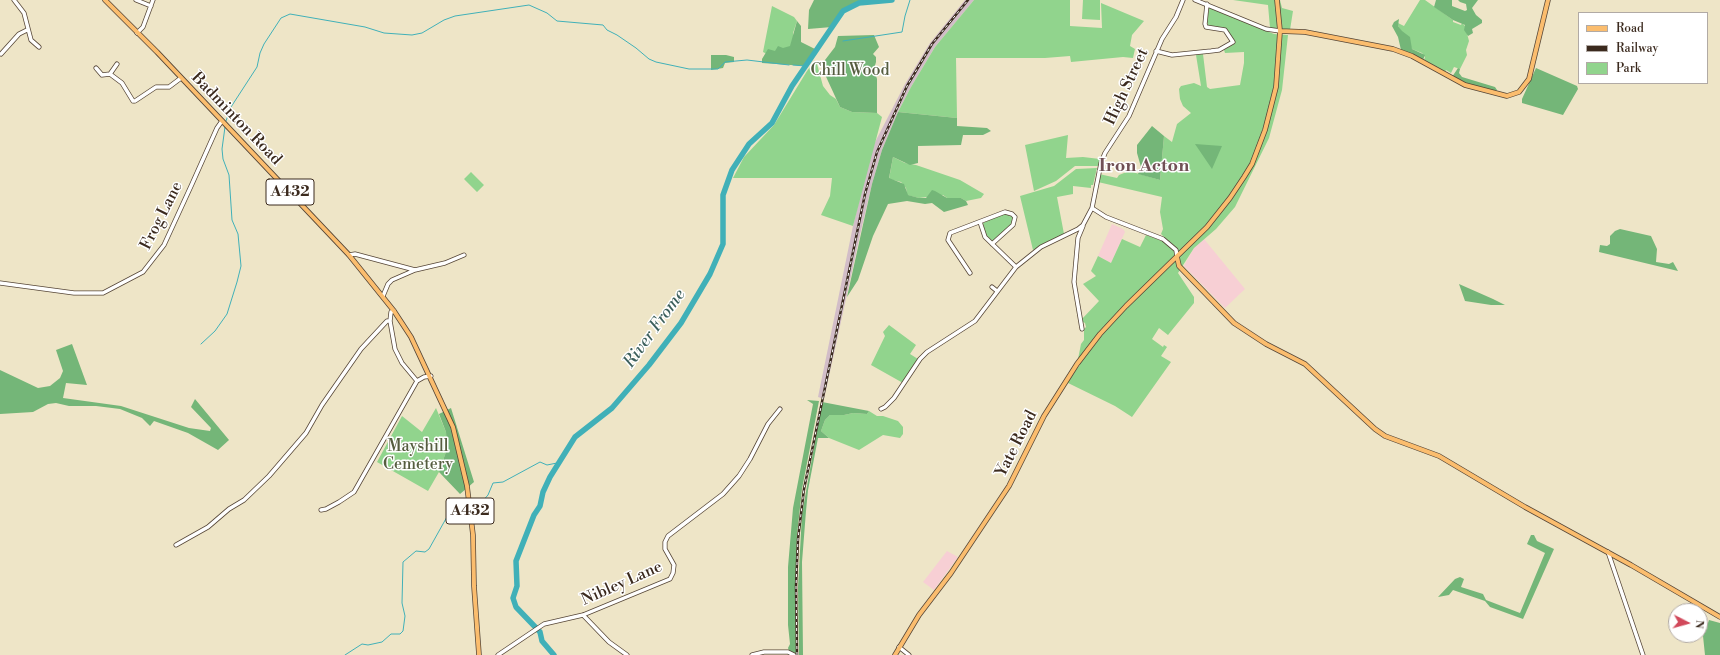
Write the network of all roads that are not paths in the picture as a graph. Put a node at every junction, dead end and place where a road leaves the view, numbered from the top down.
1 (14, 0) edge
2 (105, 0) edge
3 (136, 0) edge
4 (153, 0) edge
5 (1183, 0) edge
6 (1195, 0) edge
7 (1277, 0) edge
8 (1548, 0) edge
9 (1208, 4) junction
10 (151, 6) junction
11 (28, 30) junction
12 (1280, 31) junction
13 (137, 33) junction
14 (39, 47) dead end
15 (1156, 51) junction
16 (1, 54) edge
17 (117, 64) dead end
18 (96, 68) dead end
19 (110, 74) junction
20 (181, 78) junction
21 (222, 121) junction
22 (1092, 208) junction
23 (1097, 212) junction
24 (1088, 217) junction
25 (980, 222) junction
26 (1083, 225) junction
27 (1072, 232) junction
28 (1078, 238) junction
29 (992, 244) junction
30 (349, 255) junction
31 (464, 255) dead end
32 (1177, 257) junction
33 (1016, 267) junction
34 (415, 270) junction
35 (968, 271) dead end
36 (0, 283) edge
37 (992, 287) dead end
38 (997, 290) junction
39 (383, 296) junction
40 (394, 310) junction
41 (390, 321) junction
42 (1082, 329) dead end
43 (431, 376) junction
44 (417, 381) junction
45 (780, 409) dead end
46 (881, 409) dead end
47 (321, 510) dead end
48 (176, 545) dead end
49 (1612, 557) junction
50 (584, 615) junction
51 (1720, 617) edge
52 (899, 646) junction
53 (793, 654) edge
54 (479, 655) edge
55 (498, 655) edge
56 (627, 655) edge
57 (752, 655) edge
58 (895, 655) edge
59 (909, 655) edge
60 (1643, 655) edge

1 - 11 street
2 - 13 main road, Badminton Road / A432
3 - 10 street
4 - 10 street
5 - 15 street, High Street
6 - 9 street
7 - 12 main road, Yate Road
8 - 12 main road
9 - 12 street
9 - 15 street
10 - 13 street
11 - 14 street
11 - 16 street
12 - 32 main road, Yate Road
13 - 20 main road, Badminton Road / A432
15 - 22 street, High Street
17 - 19 street
18 - 19 street
19 - 20 street
20 - 21 main road, Badminton Road / A432
21 - 30 main road, Badminton Road / A432
21 - 36 street, Frog Lane
22 - 23 street
22 - 24 street
23 - 24 street
23 - 32 street
24 - 26 street
25 - 29 street
25 - 29 street
25 - 35 street
26 - 27 street
26 - 28 street
27 - 28 street
27 - 33 street
28 - 42 street
29 - 33 street
30 - 34 street
30 - 39 main road, Badminton Road / A432
31 - 34 street
32 - 49 main road
32 - 52 main road, Yate Road
33 - 38 street
34 - 39 street
37 - 38 street
38 - 46 street
39 - 40 main road, Badminton Road / A432
40 - 41 street
40 - 43 main road, Badminton Road / A432
41 - 44 street
41 - 48 street
43 - 44 street
43 - 54 main road, Badminton Road / A432
44 - 47 street
45 - 50 street, Nibley Lane
49 - 51 main road
49 - 60 street
50 - 55 street, Nibley Lane
50 - 56 street
52 - 58 main road, Yate Road
52 - 59 street
53 - 57 street

